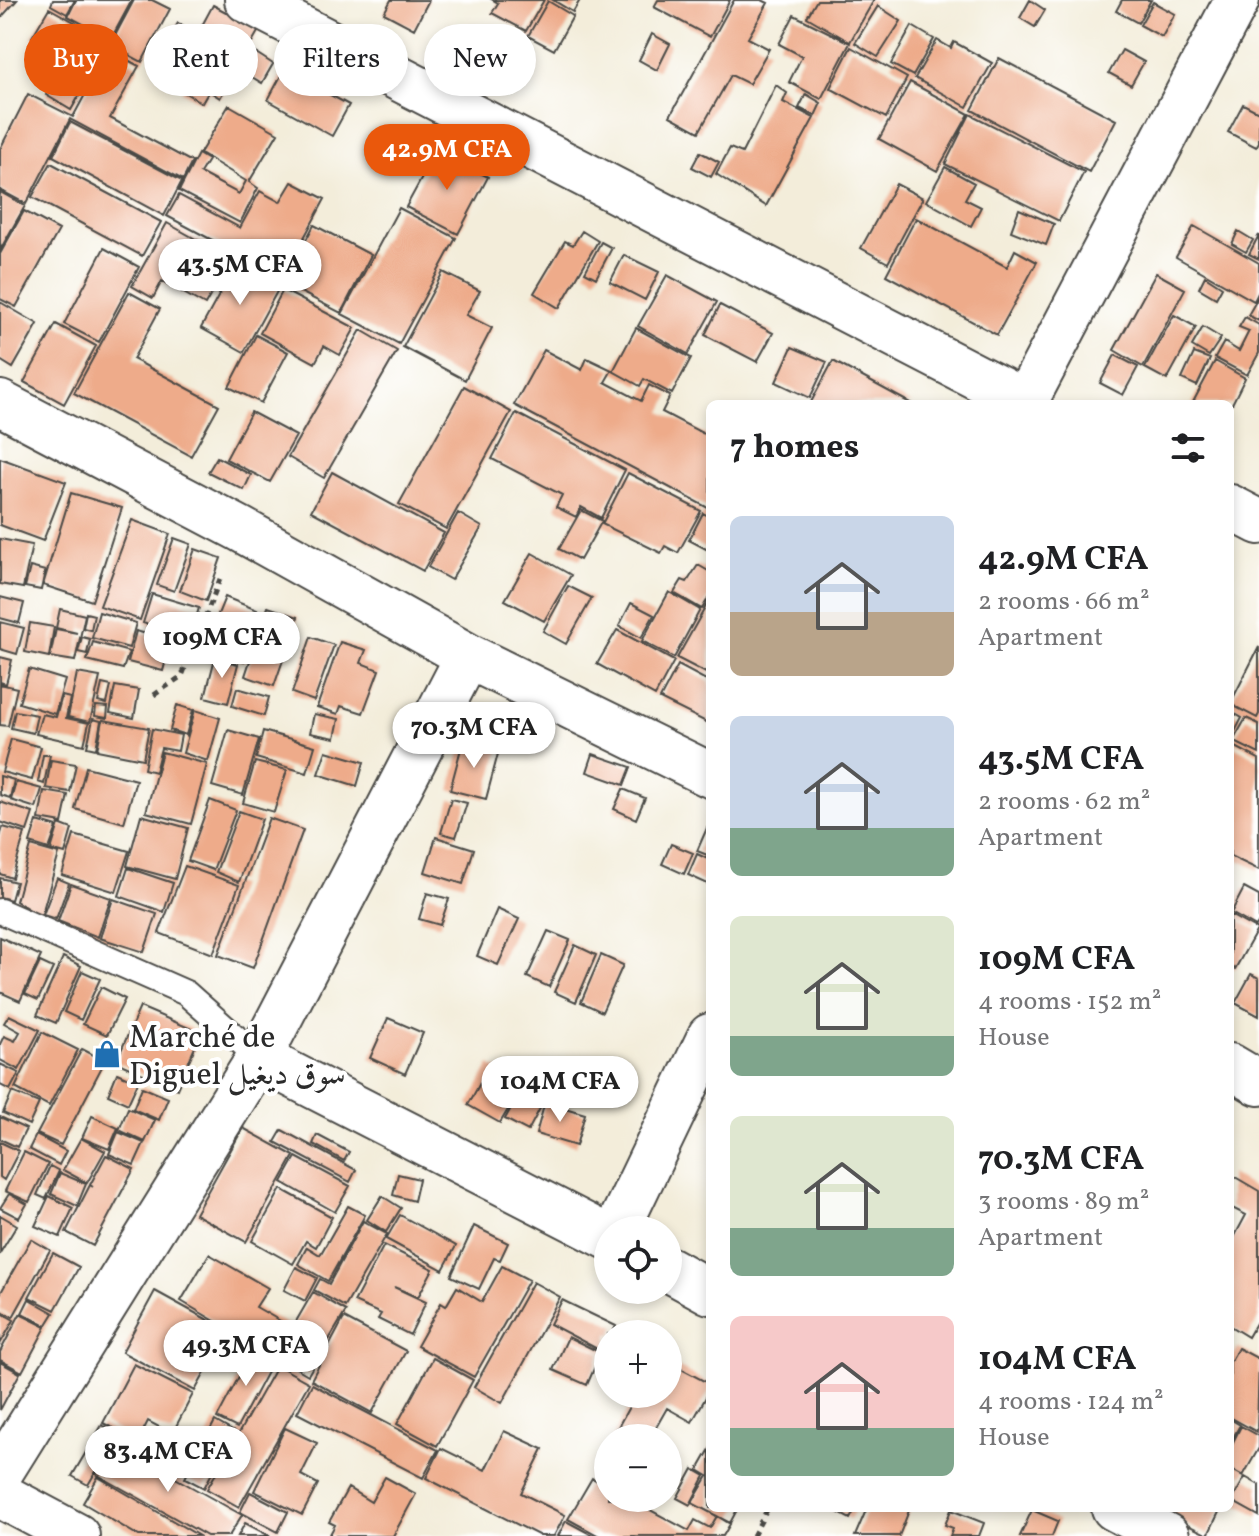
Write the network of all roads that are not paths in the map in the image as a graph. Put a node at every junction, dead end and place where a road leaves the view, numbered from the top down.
1 (247, 0) edge
2 (1237, 0) edge
3 (1020, 400) edge
4 (1028, 400) edge
5 (0, 403) edge
6 (1234, 509) edge
7 (1259, 522) edge
8 (468, 656) junction
9 (706, 773) edge
10 (0, 911) edge
11 (706, 1044) edge
12 (259, 1058) junction
13 (1234, 1068) edge
14 (1259, 1083) edge
15 (624, 1216) edge
16 (594, 1230) edge
17 (682, 1277) edge
18 (706, 1290) edge
19 (0, 1473) edge
20 (0, 1495) edge
21 (1122, 1512) edge
22 (77, 1536) edge
23 (1167, 1536) edge

1 - 3 street
2 - 4 street
5 - 8 street
6 - 7 street
8 - 9 street
8 - 12 street
10 - 12 lane
11 - 15 street
12 - 16 street
12 - 19 street
13 - 14 street
17 - 18 street
20 - 22 street
21 - 23 street

